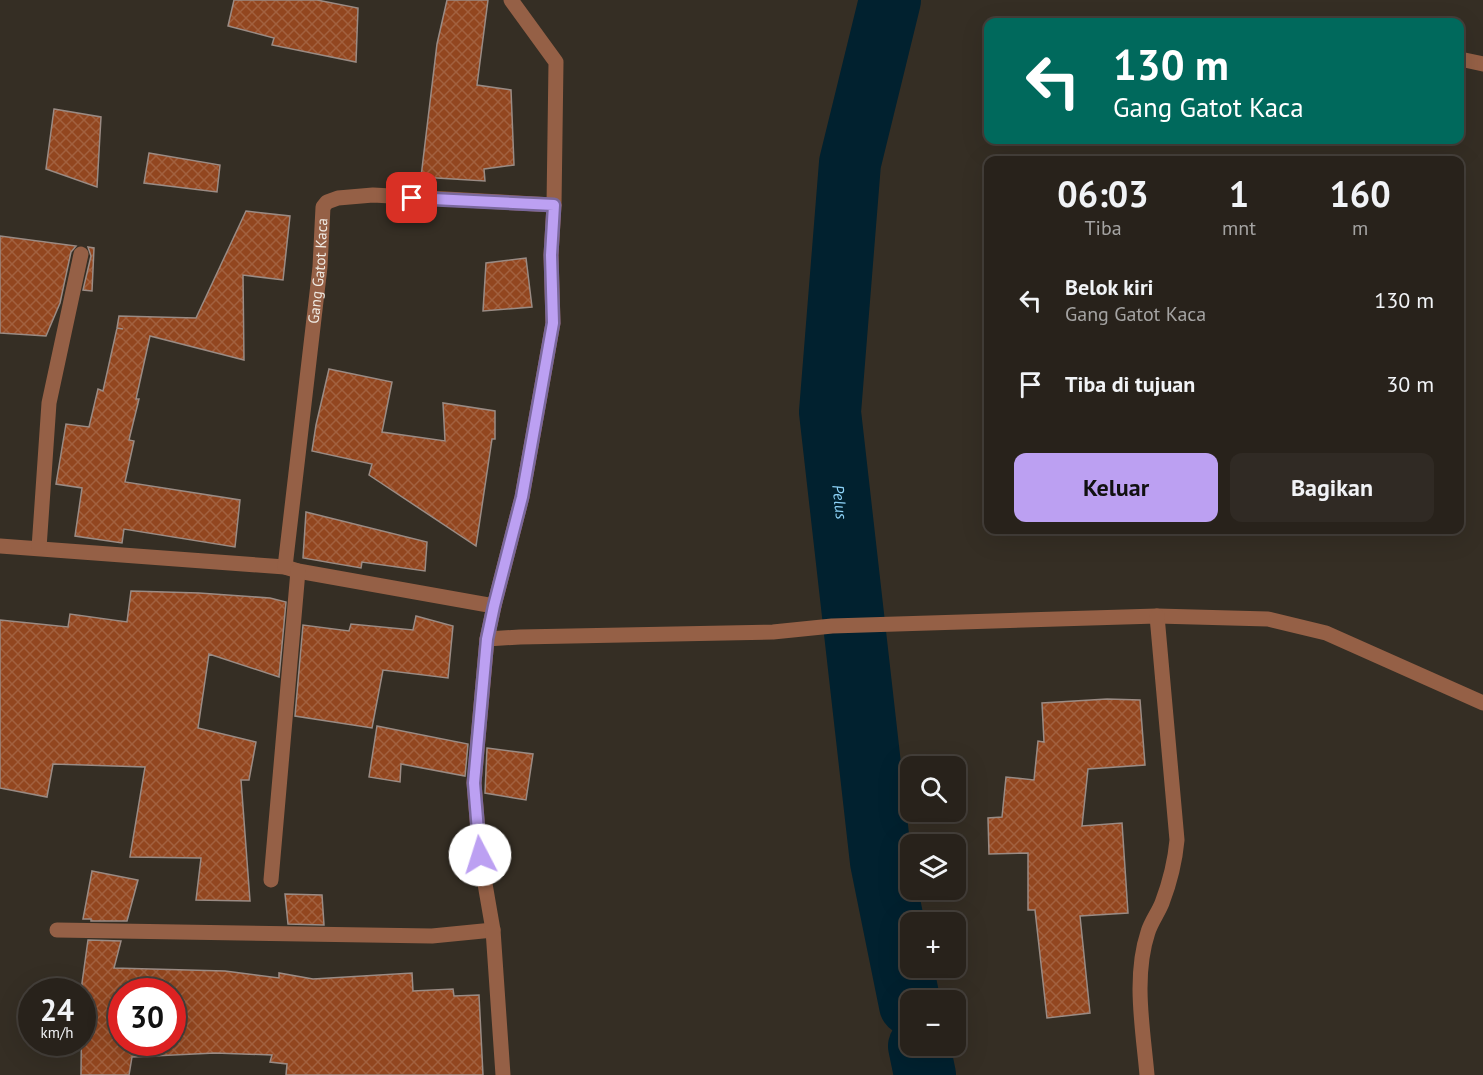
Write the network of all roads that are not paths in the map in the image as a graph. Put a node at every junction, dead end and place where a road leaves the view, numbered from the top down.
1 (515, 2) edge
2 (1464, 60) edge
3 (1483, 64) edge
4 (554, 205) junction
5 (81, 254) dead end
6 (0, 546) edge
7 (39, 548) junction
8 (291, 569) junction
9 (494, 606) junction
10 (1156, 616) junction
11 (487, 639) junction
12 (1483, 703) edge
13 (271, 880) dead end
14 (57, 930) dead end
15 (493, 930) junction
16 (503, 1075) edge
17 (1147, 1075) edge

1 - 4 street
2 - 3 street
4 - 8 street, Gang Gatot Kaca
4 - 9 street
5 - 7 street
6 - 7 street
7 - 8 street
8 - 9 street
8 - 13 street
9 - 11 street
10 - 11 street
10 - 12 street
10 - 17 street
11 - 15 street
14 - 15 street
15 - 16 street

